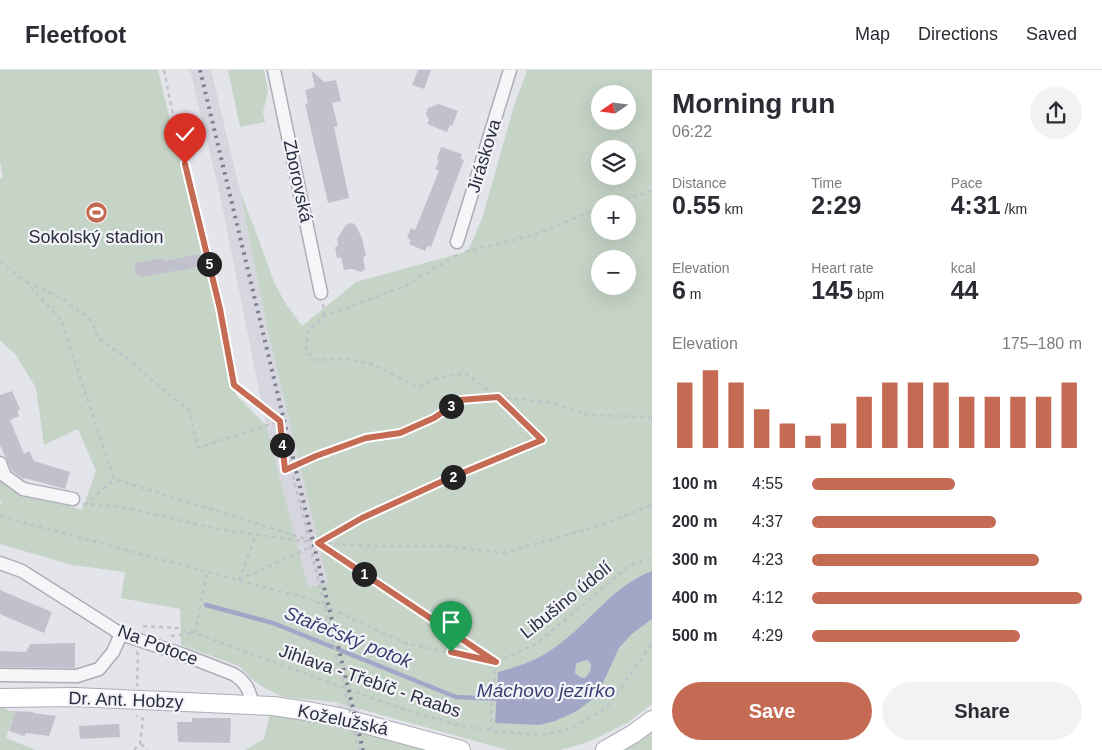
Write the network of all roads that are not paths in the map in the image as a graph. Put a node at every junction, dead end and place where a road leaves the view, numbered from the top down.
1 (274, 70) edge
2 (510, 70) edge
3 (457, 242) dead end
4 (322, 293) dead end
5 (0, 463) edge
6 (73, 500) road end
7 (0, 563) edge
8 (121, 634) junction
9 (0, 675) edge
10 (0, 688) edge
11 (75, 697) junction
12 (0, 698) edge
13 (253, 705) junction
14 (652, 720) edge
15 (461, 750) edge
16 (605, 750) edge

1 - 4 street, Zborovská
2 - 3 street, Jiráskova
5 - 6 street
7 - 8 street, Na Potoce
8 - 9 street, Dr. Ant. Hobzy
8 - 13 street, Na Potoce
10 - 11 main road
11 - 12 main road, Dr. Ant. Hobzy
11 - 13 main road, Dr. Ant. Hobzy
13 - 15 main road, Koželužská
14 - 16 main road

